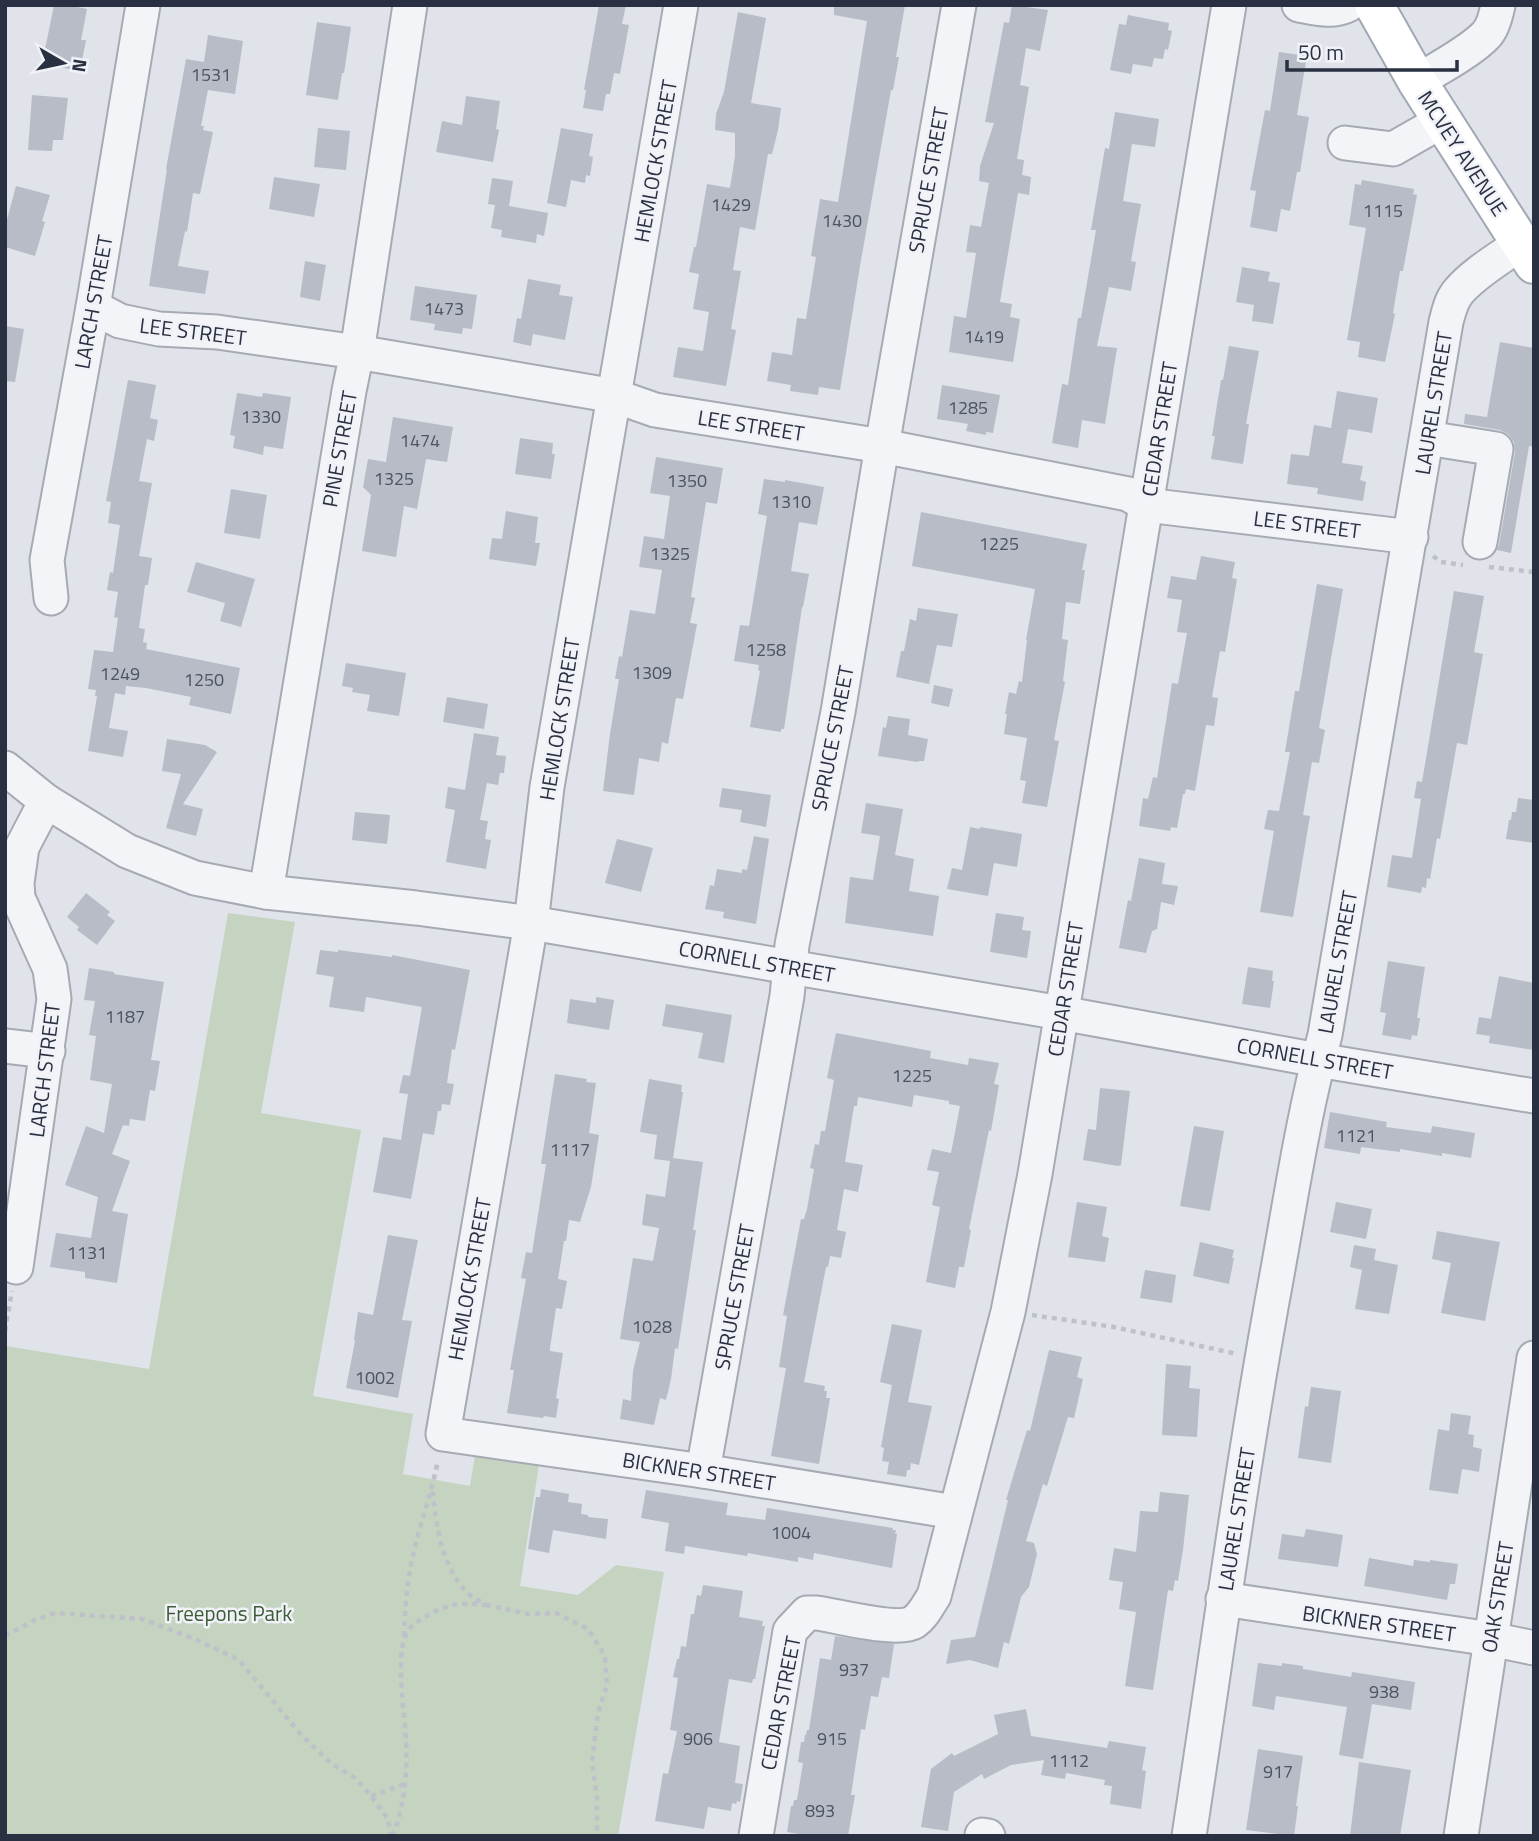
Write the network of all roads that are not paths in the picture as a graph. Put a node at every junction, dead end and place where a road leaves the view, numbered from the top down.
1 (143, 5) edge
2 (410, 5) edge
3 (681, 5) edge
4 (959, 5) edge
5 (1229, 5) edge
6 (1299, 5) edge
7 (1348, 5) edge
8 (1374, 5) edge
9 (1498, 5) edge
10 (1417, 81) junction
11 (1442, 121) junction
12 (1345, 143) dead end
13 (1527, 254) edge
14 (93, 307) junction
15 (357, 352) junction
16 (615, 396) junction
17 (1427, 438) junction
18 (882, 446) junction
19 (1146, 505) junction
20 (1411, 537) junction
21 (1480, 542) dead end
22 (51, 598) dead end
23 (5, 768) edge
24 (46, 801) junction
25 (266, 892) junction
26 (531, 923) junction
27 (790, 967) junction
28 (1061, 1013) junction
29 (5, 1046) edge
30 (48, 1051) junction
31 (1318, 1060) junction
32 (1534, 1097) edge
33 (16, 1266) road end
34 (1533, 1372) edge
35 (443, 1434) joint
36 (703, 1471) junction
37 (955, 1512) junction
38 (1223, 1599) junction
39 (1491, 1639) junction
40 (1534, 1648) edge
41 (982, 1835) edge
42 (756, 1836) edge
43 (988, 1836) edge
44 (1189, 1836) edge
45 (1461, 1836) edge

1 - 14 street, LARCH STREET
2 - 15 street, PINE STREET
3 - 16 street, HEMLOCK STREET
4 - 18 street, SPRUCE STREET
5 - 19 street, CEDAR STREET
6 - 7 street
8 - 10 main road, MCVEY AVENUE
9 - 10 street
10 - 11 main road, MCVEY AVENUE
11 - 12 street
11 - 13 main road, MCVEY AVENUE
13 - 17 street, LAUREL STREET
14 - 15 street, LEE STREET
14 - 22 street, LARCH STREET
15 - 16 street, LEE STREET
15 - 25 street, PINE STREET
16 - 18 street, LEE STREET
16 - 26 street, HEMLOCK STREET
17 - 20 street, LAUREL STREET
17 - 21 street
18 - 19 street, LEE STREET
18 - 27 street, SPRUCE STREET
19 - 20 street, LEE STREET
19 - 28 street, CEDAR STREET
20 - 31 street, LAUREL STREET
23 - 24 street, CORNELL STREET
24 - 25 street, CORNELL STREET
24 - 30 street, LARCH STREET
25 - 26 street, CORNELL STREET
26 - 27 street, CORNELL STREET
26 - 35 street, HEMLOCK STREET
27 - 28 street, CORNELL STREET
27 - 36 street, SPRUCE STREET
28 - 31 street, CORNELL STREET
28 - 37 street, CEDAR STREET
29 - 30 street
30 - 33 street, LARCH STREET
31 - 32 street, CORNELL STREET
31 - 38 street, LAUREL STREET
34 - 39 street, OAK STREET
35 - 36 street, BICKNER STREET
36 - 37 street, BICKNER STREET
37 - 42 street, CEDAR STREET
38 - 39 street, BICKNER STREET
38 - 44 street, LAUREL STREET
39 - 40 street, BICKNER STREET
39 - 45 street, OAK STREET
41 - 43 street

